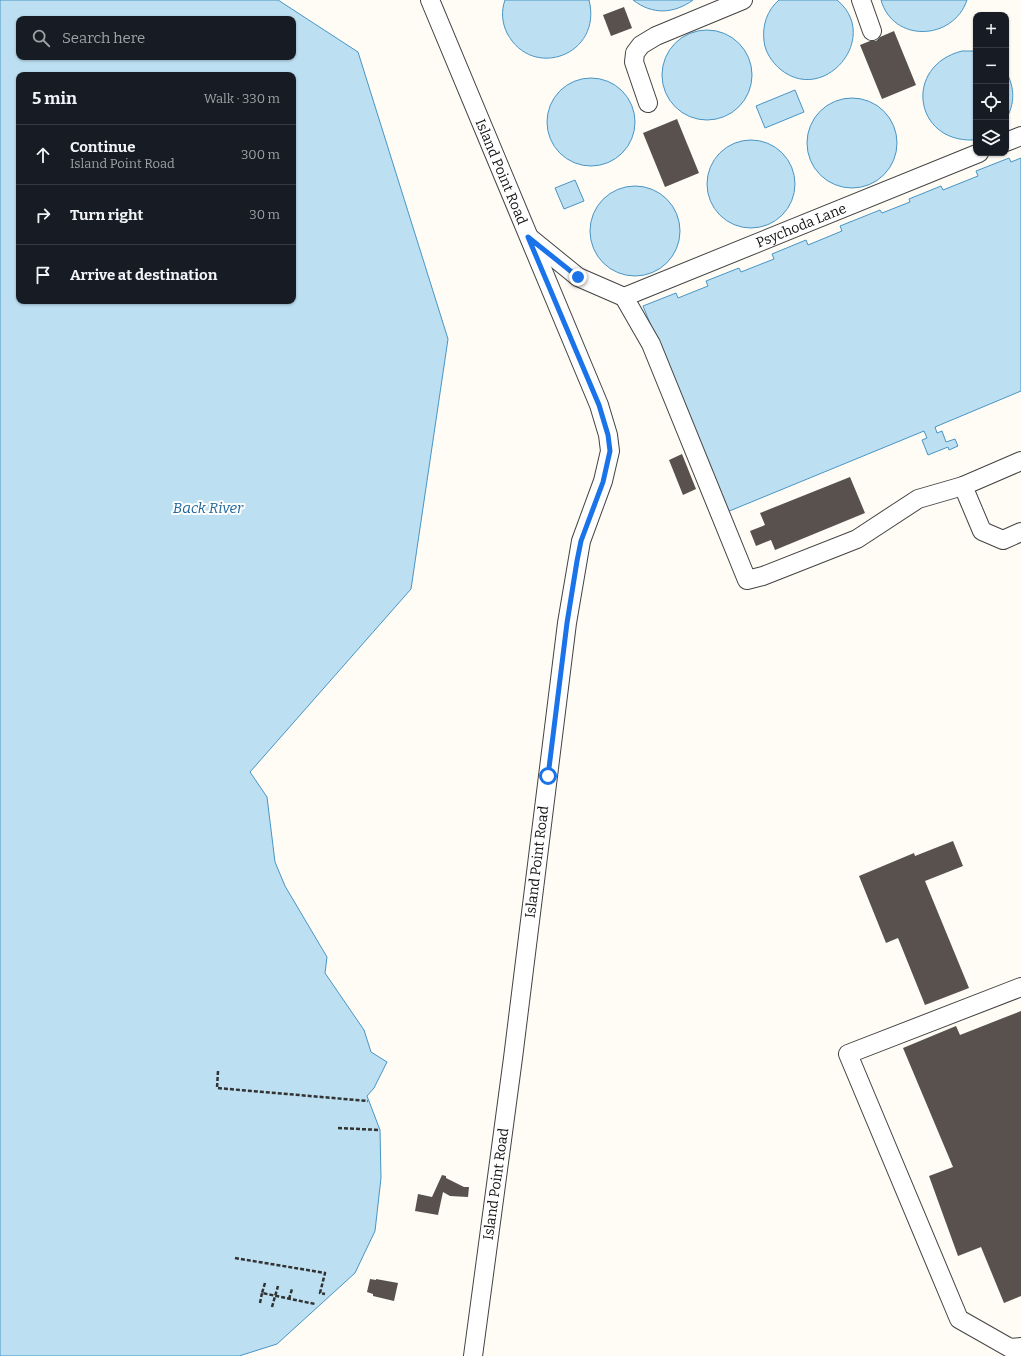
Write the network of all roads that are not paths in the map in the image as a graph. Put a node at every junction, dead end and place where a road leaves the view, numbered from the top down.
1 (430, 0) edge
2 (743, 0) edge
3 (861, 0) edge
4 (872, 31) dead end
5 (648, 104) dead end
6 (1021, 136) edge
7 (1009, 141) edge
8 (973, 155) edge
9 (528, 237) junction
10 (624, 297) junction
11 (1021, 461) edge
12 (963, 486) junction
13 (1021, 532) edge
14 (1021, 987) edge
15 (1021, 1347) edge
16 (473, 1356) edge

1 - 9 street, Island Point Road
2 - 5 street
3 - 4 street
6 - 7 street
8 - 10 street, Psychoda Lane
9 - 10 street
9 - 16 street, Island Point Road
10 - 12 street
11 - 12 street
12 - 13 street
14 - 15 street

